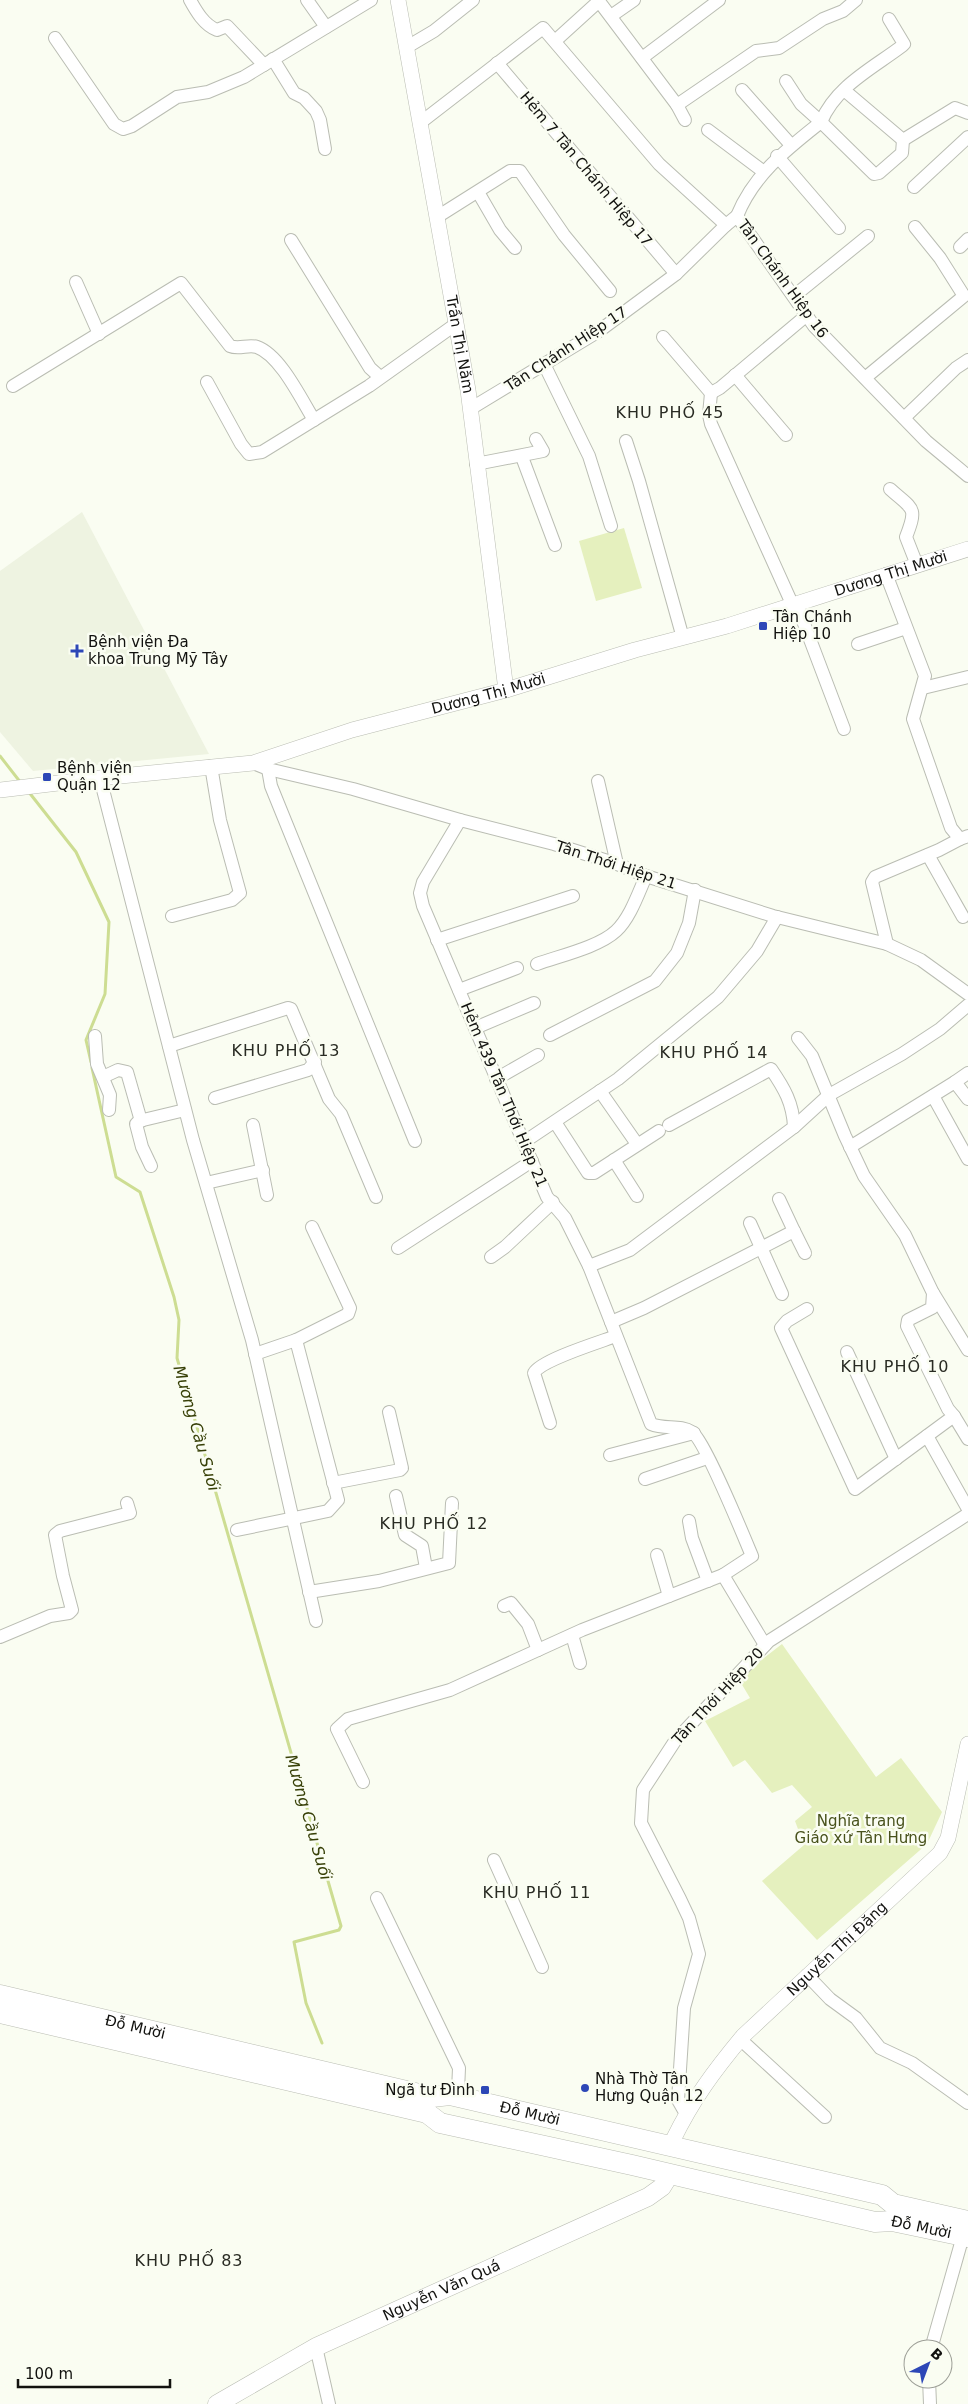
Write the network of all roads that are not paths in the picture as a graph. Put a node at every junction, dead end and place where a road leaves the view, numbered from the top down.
1 (190, 0) edge
2 (307, 0) edge
3 (371, 0) edge
4 (398, 0) edge
5 (473, 0) edge
6 (634, 0) edge
7 (719, 0) edge
8 (856, 0) edge
9 (598, 1) edge
10 (610, 16) junction
11 (889, 18) dead end
12 (326, 27) junction
13 (55, 38) dead end
14 (555, 41) junction
15 (407, 47) junction
16 (642, 58) junction
17 (268, 62) junction
18 (497, 63) junction
19 (786, 81) dead end
20 (742, 90) dead end
21 (844, 90) junction
22 (677, 105) junction
23 (968, 113) edge
24 (685, 120) dead end
25 (821, 122) junction
26 (420, 123) junction
27 (708, 130) dead end
28 (968, 137) edge
29 (904, 140) junction
30 (791, 145) junction
31 (325, 149) dead end
32 (777, 156) junction
33 (764, 172) junction
34 (914, 187) dead end
35 (478, 192) junction
36 (737, 216) junction
37 (437, 217) junction
38 (726, 225) junction
39 (915, 227) dead end
40 (840, 228) dead end
41 (868, 236) dead end
42 (291, 240) dead end
43 (515, 248) dead end
44 (676, 274) junction
45 (76, 282) dead end
46 (610, 291) dead end
47 (794, 296) junction
48 (807, 315) junction
49 (456, 324) junction
50 (99, 334) junction
51 (663, 338) dead end
52 (968, 360) edge
53 (544, 364) junction
54 (735, 375) junction
55 (380, 378) junction
56 (864, 378) junction
57 (206, 382) dead end
58 (13, 386) dead end
59 (711, 393) junction
60 (470, 409) junction
61 (904, 418) junction
62 (314, 420) junction
63 (786, 436) dead end
64 (536, 439) dead end
65 (626, 441) dead end
66 (522, 457) junction
67 (476, 464) junction
68 (968, 476) edge
69 (890, 489) dead end
70 (611, 526) dead end
71 (555, 544) dead end
72 (967, 552) edge
73 (918, 565) junction
74 (886, 574) junction
75 (795, 606) junction
76 (906, 628) junction
77 (682, 638) junction
78 (858, 644) dead end
79 (968, 677) edge
80 (923, 688) junction
81 (506, 690) junction
82 (844, 729) dead end
83 (253, 762) junction
84 (211, 766) junction
85 (268, 769) junction
86 (100, 778) junction
87 (598, 781) dead end
88 (5, 790) edge
89 (460, 820) junction
90 (964, 837) edge
91 (928, 855) junction
92 (617, 864) junction
93 (646, 876) junction
94 (695, 890) junction
95 (574, 896) dead end
96 (172, 916) dead end
97 (777, 917) junction
98 (963, 917) dead end
99 (437, 940) junction
100 (886, 944) junction
101 (537, 964) dead end
102 (518, 968) dead end
103 (459, 990) junction
104 (968, 994) edge
105 (534, 1003) dead end
106 (968, 1005) edge
107 (475, 1028) junction
108 (550, 1035) dead end
109 (95, 1036) dead end
110 (798, 1038) dead end
111 (169, 1046) junction
112 (538, 1055) dead end
113 (315, 1062) junction
114 (968, 1073) edge
115 (103, 1077) junction
116 (496, 1079) junction
117 (954, 1082) junction
118 (600, 1091) junction
119 (829, 1095) junction
120 (933, 1096) junction
121 (215, 1098) dead end
122 (968, 1099) edge
123 (108, 1110) dead end
124 (186, 1110) junction
125 (141, 1121) junction
126 (554, 1122) junction
127 (253, 1126) dead end
128 (794, 1127) junction
129 (415, 1141) dead end
130 (524, 1142) junction
131 (637, 1144) junction
132 (850, 1147) junction
133 (968, 1159) edge
134 (614, 1160) junction
135 (532, 1161) junction
136 (151, 1166) dead end
137 (263, 1170) junction
138 (206, 1183) junction
139 (267, 1195) dead end
140 (637, 1196) dead end
141 (376, 1197) dead end
142 (779, 1199) dead end
143 (553, 1202) junction
144 (750, 1223) dead end
145 (312, 1227) dead end
146 (794, 1231) junction
147 (398, 1248) dead end
148 (761, 1248) junction
149 (805, 1253) dead end
150 (491, 1257) dead end
151 (589, 1266) junction
152 (933, 1292) junction
153 (782, 1294) dead end
154 (807, 1309) dead end
155 (611, 1322) junction
156 (616, 1336) junction
157 (296, 1340) junction
158 (968, 1350) edge
159 (847, 1352) dead end
160 (255, 1354) junction
161 (390, 1412) dead end
162 (954, 1416) junction
163 (550, 1423) dead end
164 (694, 1433) junction
165 (928, 1436) junction
166 (968, 1439) edge
167 (610, 1455) dead end
168 (707, 1458) junction
169 (896, 1459) junction
170 (645, 1479) dead end
171 (333, 1483) junction
172 (396, 1496) dead end
173 (127, 1503) dead end
174 (452, 1503) dead end
175 (968, 1509) edge
176 (968, 1514) edge
177 (293, 1519) junction
178 (688, 1521) dead end
179 (238, 1530) dead end
180 (657, 1556) dead end
181 (426, 1568) junction
182 (722, 1575) junction
183 (708, 1581) junction
184 (310, 1592) junction
185 (669, 1596) junction
186 (504, 1606) dead end
187 (316, 1621) dead end
188 (572, 1635) junction
189 (0, 1637) edge
190 (765, 1645) junction
191 (538, 1650) junction
192 (580, 1663) dead end
193 (968, 1744) edge
194 (363, 1782) dead end
195 (494, 1860) dead end
196 (377, 1898) dead end
197 (542, 1967) dead end
198 (806, 1975) junction
199 (0, 1984) edge
200 (0, 1996) edge
201 (0, 2013) edge
202 (0, 2023) edge
203 (740, 2040) junction
204 (458, 2091) junction
205 (968, 2103) edge
206 (686, 2114) junction
207 (825, 2117) dead end
208 (672, 2143) junction
209 (667, 2176) junction
210 (968, 2208) edge
211 (965, 2238) edge
212 (934, 2339) edge
213 (316, 2347) junction
214 (929, 2389) edge
215 (217, 2404) edge
216 (329, 2404) edge
217 (930, 2404) edge

1 - 17 street
2 - 12 street
3 - 12 street
4 - 15 street, Trần Thị Năm
5 - 15 street
6 - 10 street
7 - 16 street
8 - 22 street
9 - 10 street
9 - 14 street
10 - 16 street
11 - 21 street
12 - 17 street
13 - 17 street
14 - 18 street, Tân Chánh Hiệp 16
14 - 38 street, Tân Chánh Hiệp 16
15 - 26 street, Trần Thị Năm
16 - 22 street
17 - 31 street
18 - 26 street
18 - 44 street, Hẻm 7 Tân Chánh Hiệp 17
19 - 25 street
20 - 30 street
21 - 25 street
21 - 29 street
22 - 24 street
23 - 29 street
25 - 29 street
25 - 30 street
26 - 37 street, Trần Thị Năm
27 - 33 street
28 - 34 street
30 - 32 street
32 - 33 street
32 - 40 street
33 - 36 street
35 - 37 street
35 - 43 street
35 - 46 street
36 - 38 street, Tân Chánh Hiệp 16
36 - 47 street, Tân Chánh Hiệp 16
37 - 49 street, Trần Thị Năm
38 - 44 street, Tân Chánh Hiệp 17
39 - 56 street
41 - 47 street
42 - 55 street
44 - 53 street, Tân Chánh Hiệp 17
45 - 50 street
47 - 48 street, Tân Chánh Hiệp 16
48 - 54 street
48 - 56 street, Tân Chánh Hiệp 16
49 - 55 street
49 - 60 street, Trần Thị Năm
50 - 58 street
50 - 62 street
51 - 59 street
52 - 61 street
53 - 60 street, Tân Chánh Hiệp 17
53 - 70 street
54 - 59 street
54 - 63 street
55 - 62 street
56 - 61 street, Tân Chánh Hiệp 16
57 - 62 street
59 - 75 street
60 - 67 street, Trần Thị Năm
61 - 68 street, Tân Chánh Hiệp 16
64 - 66 street
65 - 77 street
66 - 67 street
66 - 71 street
67 - 81 street, Trần Thị Năm
69 - 73 street
72 - 73 street, Dương Thị Mười
73 - 74 street, Dương Thị Mười
74 - 75 street, Dương Thị Mười
74 - 76 street
75 - 77 street, Dương Thị Mười
75 - 82 street
76 - 78 street
76 - 80 street
77 - 81 street, Dương Thị Mười
79 - 80 street
80 - 90 street
81 - 83 street, Dương Thị Mười
83 - 84 street, Dương Thị Mười
83 - 85 street, Tân Thới Hiệp 21
84 - 86 street, Dương Thị Mười
84 - 96 street
85 - 89 street, Tân Thới Hiệp 21
85 - 129 street
86 - 88 street, Dương Thị Mười
86 - 111 street
87 - 92 street
89 - 92 street, Tân Thới Hiệp 21
89 - 99 street, Hẻm 439 Tân Thới Hiệp 21
90 - 91 street
91 - 98 street
91 - 100 street
92 - 93 street, Tân Thới Hiệp 21
93 - 94 street, Tân Thới Hiệp 21
93 - 101 street
94 - 97 street, Tân Thới Hiệp 21
94 - 108 street
95 - 99 street
97 - 100 street, Tân Thới Hiệp 21
97 - 118 street
99 - 103 street, Hẻm 439 Tân Thới Hiệp 21
100 - 104 street, Tân Thới Hiệp 21
102 - 103 street
103 - 107 street, Hẻm 439 Tân Thới Hiệp 21
105 - 107 street
106 - 119 street
107 - 116 street, Hẻm 439 Tân Thới Hiệp 21
109 - 115 street
110 - 119 street
111 - 113 street
111 - 124 street
112 - 116 street
113 - 121 street
113 - 141 street
114 - 117 street
115 - 123 street
115 - 125 street
116 - 130 street, Hẻm 439 Tân Thới Hiệp 21
117 - 120 street
117 - 122 street
118 - 126 street
118 - 131 street
119 - 128 street
119 - 132 street
120 - 132 street
120 - 133 street
124 - 125 street
124 - 138 street
125 - 136 street
126 - 130 street
126 - 134 street
127 - 137 street
128 - 131 street
128 - 151 street
130 - 135 street, Hẻm 439 Tân Thới Hiệp 21
131 - 134 street
132 - 152 street
134 - 140 street
135 - 143 street, Hẻm 439 Tân Thới Hiệp 21
135 - 147 street
137 - 138 street
137 - 139 street
138 - 160 street
142 - 146 street
143 - 150 street
143 - 151 street, Hẻm 439 Tân Thới Hiệp 21
144 - 148 street
145 - 157 street
146 - 148 street
146 - 149 street
148 - 153 street
148 - 155 street
151 - 155 street, Hẻm 439 Tân Thới Hiệp 21
152 - 158 street
152 - 162 street
154 - 169 street
155 - 156 street, Hẻm 439 Tân Thới Hiệp 21
156 - 163 street
156 - 164 street, Hẻm 439 Tân Thới Hiệp 21
157 - 160 street
157 - 171 street
159 - 169 street
160 - 177 street
161 - 171 street
162 - 165 street
162 - 166 street
164 - 167 street
164 - 168 street
165 - 169 street
165 - 175 street
168 - 170 street
168 - 182 street
171 - 177 street
172 - 181 street
173 - 189 street
174 - 181 street
176 - 190 street, Tân Thới Hiệp 20
177 - 179 street
177 - 184 street
178 - 183 street
180 - 185 street
181 - 184 street
182 - 183 street
182 - 190 street
183 - 185 street
184 - 187 street
185 - 188 street
186 - 191 street
188 - 191 street
188 - 192 street
190 - 206 street, Tân Thới Hiệp 20
191 - 194 street
193 - 198 street, Nguyễn Thị Đặng
195 - 197 street
196 - 204 street
198 - 203 street, Nguyễn Thị Đặng
198 - 205 street
199 - 204 highway, Đỗ Mười
200 - 208 highway, Đỗ Mười
201 - 209 highway, Đỗ Mười
202 - 209 highway, Đỗ Mười
203 - 206 street, Nguyễn Thị Đặng
203 - 207 street
204 - 208 highway, Đỗ Mười
206 - 208 street, Nguyễn Thị Đặng
208 - 210 highway, Đỗ Mười
208 - 211 highway, Đỗ Mười
209 - 211 highway, Đỗ Mười
209 - 213 main road, Nguyễn Văn Quá
211 - 212 street
213 - 215 main road, Nguyễn Văn Quá
213 - 216 street
214 - 217 street

